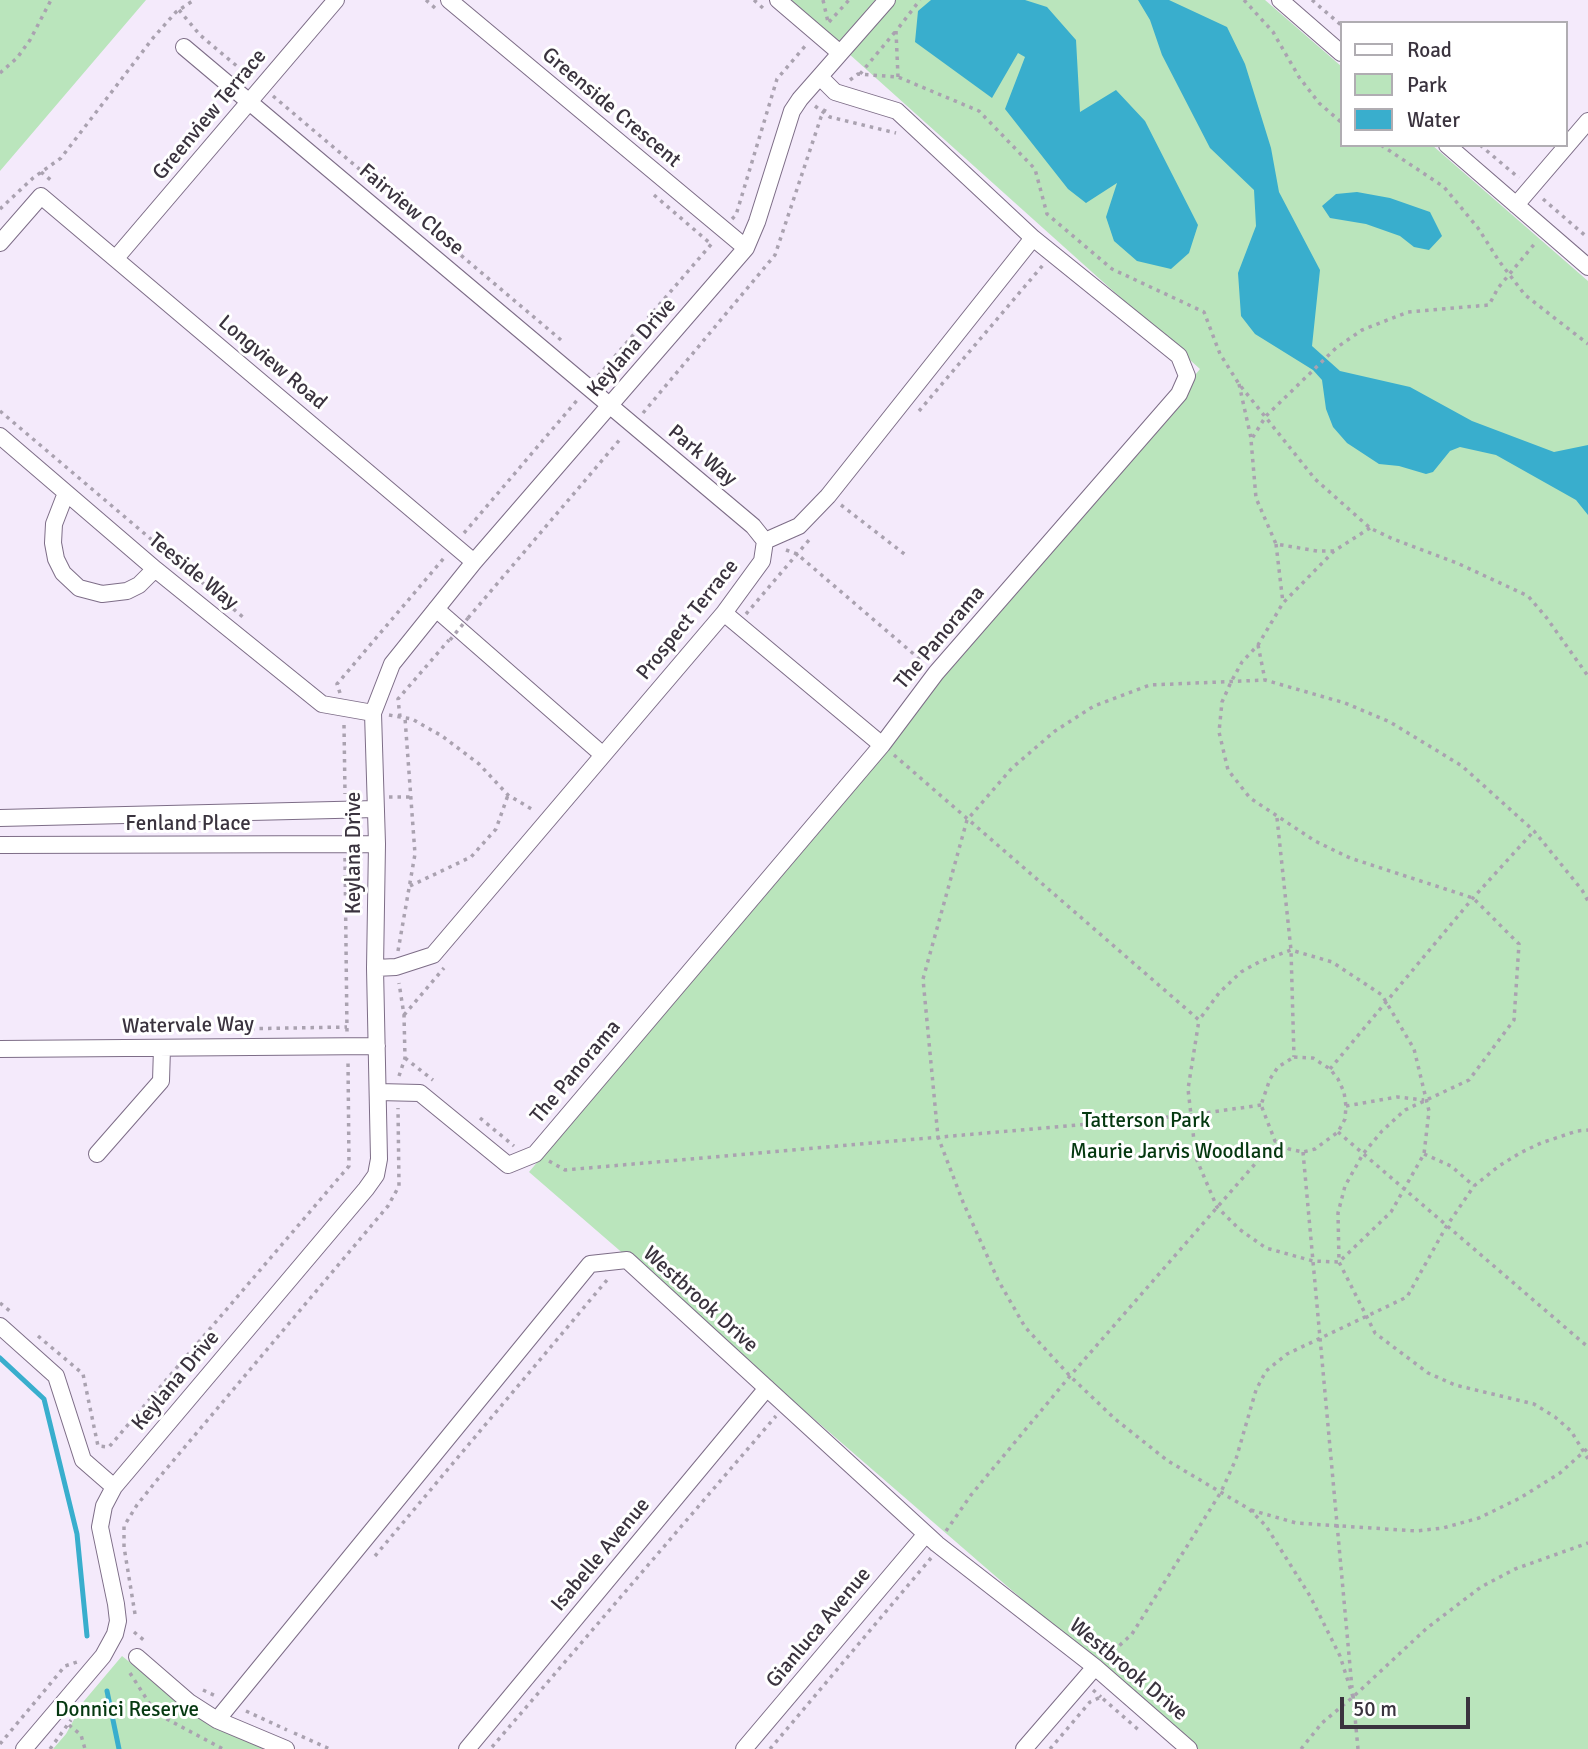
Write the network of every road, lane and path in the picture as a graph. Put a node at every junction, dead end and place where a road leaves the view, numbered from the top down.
1 (51, 0) edge
2 (194, 0) edge
3 (336, 0) edge
4 (449, 0) edge
5 (779, 0) edge
6 (823, 0) edge
7 (849, 0) edge
8 (887, 0) edge
9 (920, 0) edge
10 (1244, 0) edge
11 (1280, 0) edge
12 (1312, 0) edge
13 (179, 10) junction
14 (1340, 24) edge
15 (824, 29) junction
16 (897, 30) junction
17 (184, 47) dead end
18 (1340, 52) edge
19 (840, 53) junction
20 (0, 73) edge
21 (859, 74) junction
22 (820, 76) junction
23 (898, 77) junction
24 (778, 78) dead end
25 (262, 87) junction
26 (835, 92) junction
27 (803, 96) junction
28 (249, 102) junction
29 (824, 112) junction
30 (1340, 121) edge
31 (1588, 121) edge
32 (905, 138) dead end
33 (1567, 146) edge
34 (1384, 147) edge
35 (1449, 147) edge
36 (1566, 147) edge
37 (1516, 205) junction
38 (0, 209) edge
39 (1561, 214) dead end
40 (1546, 231) junction
41 (1032, 238) junction
42 (0, 243) edge
43 (746, 248) junction
44 (116, 258) junction
45 (1047, 261) dead end
46 (1588, 267) edge
47 (1508, 275) junction
48 (1588, 344) edge
49 (569, 347) dead end
50 (1239, 384) junction
51 (610, 406) junction
52 (0, 411) edge
53 (1266, 416) junction
54 (911, 420) dead end
55 (633, 425) junction
56 (0, 436) edge
57 (1251, 440) junction
58 (66, 493) junction
59 (828, 496) junction
60 (1370, 528) junction
61 (814, 534) dead end
62 (765, 541) junction
63 (1276, 544) junction
64 (1334, 551) junction
65 (797, 554) junction
66 (907, 556) dead end
67 (474, 562) junction
68 (155, 569) junction
69 (1283, 603) junction
70 (436, 609) junction
71 (724, 613) junction
72 (248, 621) dead end
73 (737, 624) junction
74 (1258, 645) junction
75 (936, 673) junction
76 (1588, 676) edge
77 (1265, 680) junction
78 (1231, 682) junction
79 (331, 693) dead end
80 (342, 701) junction
81 (373, 713) junction
82 (403, 718) junction
83 (881, 745) junction
84 (603, 754) junction
85 (508, 795) junction
86 (376, 809) junction
87 (345, 810) junction
88 (0, 818) edge
89 (1277, 818) junction
90 (548, 819) junction
91 (967, 820) junction
92 (1534, 831) junction
93 (345, 844) junction
94 (377, 844) junction
95 (0, 845) edge
96 (409, 887) junction
97 (1473, 898) junction
98 (1588, 901) edge
99 (1291, 950) junction
100 (449, 962) dead end
101 (396, 967) junction
102 (376, 968) junction
103 (1386, 1003) junction
104 (404, 1015) dead end
105 (1199, 1020) junction
106 (348, 1045) junction
107 (377, 1046) junction
108 (162, 1048) junction
109 (0, 1049) edge
110 (1294, 1057) junction
111 (405, 1058) dead end
112 (1330, 1069) junction
113 (436, 1083) dead end
114 (378, 1091) junction
115 (1426, 1100) junction
116 (1261, 1105) junction
117 (1346, 1106) junction
118 (1191, 1115) junction
119 (477, 1116) dead end
120 (1588, 1130) edge
121 (1338, 1132) junction
122 (938, 1137) junction
123 (1275, 1141) junction
124 (519, 1150) dead end
125 (1303, 1152) junction
126 (535, 1153) junction
127 (97, 1154) dead end
128 (1363, 1154) junction
129 (1424, 1154) junction
130 (1474, 1186) junction
131 (1404, 1190) junction
132 (1217, 1207) junction
133 (1446, 1227) junction
134 (1313, 1261) junction
135 (1339, 1262) junction
136 (614, 1279) dead end
137 (1365, 1317) junction
138 (0, 1326) edge
139 (1320, 1337) junction
140 (1588, 1347) edge
141 (1070, 1376) junction
142 (762, 1393) junction
143 (109, 1447) dead end
144 (1586, 1450) edge
145 (1588, 1459) edge
146 (114, 1487) junction
147 (1221, 1492) junction
148 (1249, 1509) junction
149 (1337, 1526) junction
150 (927, 1539) junction
151 (1588, 1544) edge
152 (368, 1564) dead end
153 (134, 1632) dead end
154 (153, 1648) dead end
155 (130, 1661) joint
156 (79, 1662) dead end
157 (1095, 1667) junction
158 (1083, 1681) junction
159 (202, 1689) dead end
160 (1101, 1697) junction
161 (1353, 1697) junction
162 (230, 1704) junction
163 (217, 1720) junction
164 (69, 1725) dead end
165 (1141, 1732) dead end
166 (0, 1744) edge
167 (24, 1749) edge
168 (85, 1749) edge
169 (223, 1749) edge
170 (286, 1749) edge
171 (330, 1749) edge
172 (467, 1749) edge
173 (491, 1749) edge
174 (744, 1749) edge
175 (771, 1749) edge
176 (1024, 1749) edge
177 (1050, 1749) edge
178 (1189, 1749) edge
179 (1301, 1749) edge
180 (1358, 1749) edge

1 - 20 path
2 - 13 path
3 - 25 street, Greenview Terrace
4 - 43 street, Greenside Crescent
5 - 15 street
6 - 15 path
7 - 15 path
8 - 19 street, Keylana Drive
9 - 16 path
10 - 30 path
11 - 18 street
12 - 14 path
13 - 25 path
13 - 38 path
15 - 19 street
16 - 21 path
16 - 23 path
17 - 28 street, Fairview Close
19 - 22 street, Keylana Drive
21 - 23 path
21 - 26 path
22 - 26 street, The Panorama
22 - 27 street, Keylana Drive
23 - 50 path
24 - 27 path
25 - 28 street, Greenview Terrace
25 - 49 path
26 - 29 path
26 - 41 street, The Panorama
27 - 29 path
27 - 43 street, Keylana Drive
28 - 44 street, Greenview Terrace
28 - 51 street, Fairview Close
29 - 32 path
29 - 55 path
31 - 33 street
34 - 47 path
35 - 37 street
36 - 37 street
37 - 40 street
39 - 40 path
40 - 46 street
40 - 47 path
41 - 59 street
41 - 75 street, The Panorama
42 - 44 street, Longview Road
43 - 51 street, Keylana Drive
44 - 67 street, Longview Road
45 - 54 path
47 - 48 path
47 - 53 path
50 - 53 path
50 - 57 path
51 - 55 street, Park Way
51 - 67 street, Keylana Drive
52 - 72 path
53 - 57 path
53 - 60 path
55 - 62 street, Park Way
55 - 82 path, bridge
56 - 58 street, Teeside Way
57 - 63 path
58 - 68 street, Teeside Way
58 - 68 street
59 - 62 street
59 - 66 path
60 - 64 path
60 - 76 path
61 - 65 path
62 - 65 path
62 - 71 street, Prospect Terrace
63 - 64 path
63 - 69 path
64 - 69 path
65 - 73 path
65 - 75 path
67 - 70 street, Keylana Drive
68 - 80 street, Teeside Way
69 - 74 path
70 - 81 street, Keylana Drive
70 - 84 street
71 - 73 street
71 - 84 street, Prospect Terrace
73 - 83 street
74 - 77 path
74 - 78 path
75 - 83 street, The Panorama
77 - 78 path
77 - 92 path
78 - 89 path
78 - 91 path
79 - 80 path
80 - 81 street, Teeside Way
80 - 87 path
81 - 82 path
81 - 86 street, Keylana Drive
82 - 85 path
82 - 96 path
83 - 91 path
83 - 126 street, The Panorama
84 - 90 street, Prospect Terrace
85 - 90 path
85 - 96 path
86 - 87 street, Fenland Place
86 - 94 street, Keylana Drive
87 - 88 street, Fenland Place
89 - 97 path
89 - 99 path
90 - 101 street, Prospect Terrace
91 - 105 path
91 - 122 path
92 - 97 path
92 - 98 path
93 - 94 street, Fenland Place
93 - 95 street, Fenland Place
93 - 106 path
94 - 102 street, Keylana Drive
96 - 101 path
97 - 103 path
97 - 115 path
99 - 103 path
99 - 105 path
99 - 110 path
100 - 104 path
101 - 102 street, Prospect Terrace
102 - 107 street, Keylana Drive
103 - 112 path
103 - 115 path
105 - 118 path
106 - 107 street, Watervale Way
106 - 108 street, Watervale Way
106 - 143 path
107 - 114 street, Keylana Drive
108 - 109 street, Watervale Way
108 - 127 street
110 - 112 path
110 - 116 path
111 - 113 path
112 - 117 path
114 - 126 street, The Panorama
114 - 146 street, Keylana Drive
115 - 117 path
115 - 128 path
115 - 129 path
116 - 118 path
116 - 123 path
117 - 121 path
118 - 122 path
118 - 132 path
119 - 124 path
120 - 130 path
121 - 125 path
121 - 128 path
122 - 126 path
122 - 141 path
123 - 125 path
123 - 132 path
125 - 134 path
128 - 131 path
128 - 135 path
129 - 130 path
129 - 131 path
130 - 133 path
131 - 133 path
131 - 135 path
132 - 134 path
132 - 141 path
133 - 137 path
133 - 140 path
134 - 135 path
134 - 139 path
135 - 137 path
136 - 152 path
137 - 139 path
137 - 144 path
138 - 146 street
139 - 147 path
139 - 149 path
141 - 147 path
141 - 150 path
142 - 150 street, Westbrook Drive
142 - 162 street, Westbrook Drive
142 - 172 street, Isabelle Avenue
142 - 173 path
144 - 145 path
144 - 149 path
146 - 167 street, Keylana Drive
147 - 148 path
147 - 157 path
148 - 149 path
148 - 161 path
149 - 161 path
150 - 157 street, Westbrook Drive
150 - 174 street, Gianluca Avenue
150 - 175 path
151 - 161 path
153 - 154 path
155 - 163 street
155 - 169 path
156 - 166 path
157 - 158 street
157 - 178 street, Westbrook Drive
158 - 160 path
158 - 176 street
159 - 162 path
160 - 165 path
160 - 177 path
161 - 179 path
161 - 180 path
162 - 163 street, Westbrook Drive
162 - 171 path
163 - 170 street
164 - 168 path

